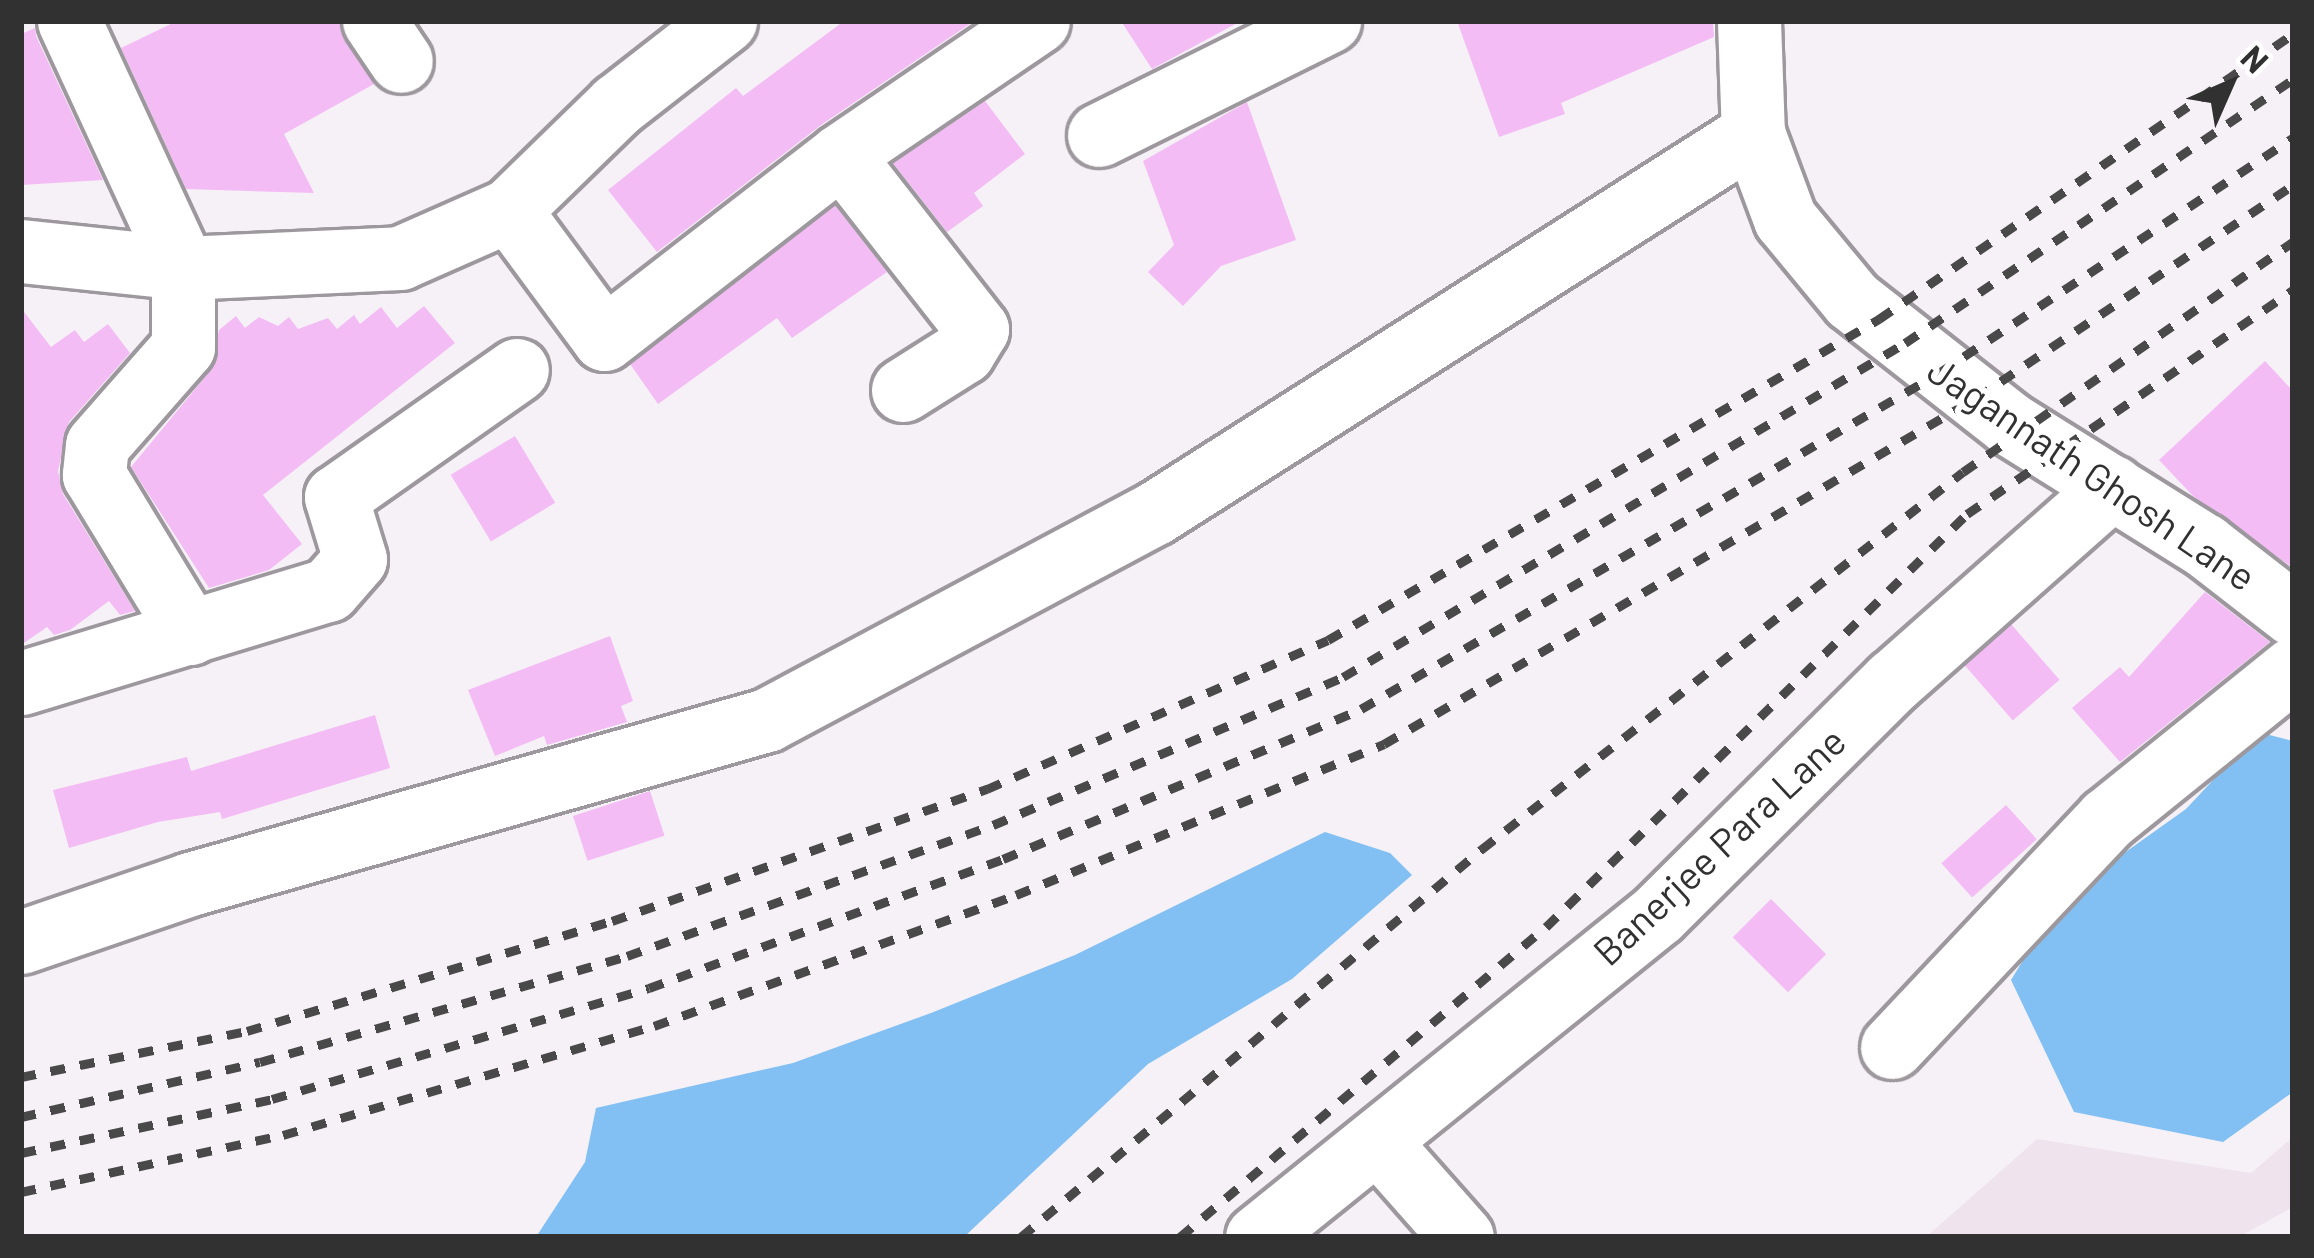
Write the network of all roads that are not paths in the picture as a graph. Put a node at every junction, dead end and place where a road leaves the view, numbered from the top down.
1 (69, 21) edge
2 (725, 21) edge
3 (1039, 21) edge
4 (1329, 21) edge
5 (1749, 21) edge
6 (1255, 39) edge
7 (1753, 133) junction
8 (1099, 135) dead end
9 (841, 154) junction
10 (509, 210) junction
11 (21, 251) edge
12 (183, 268) junction
13 (517, 370) dead end
14 (903, 391) dead end
15 (2112, 487) junction
16 (2293, 614) edge
17 (190, 633) junction
18 (2293, 669) edge
19 (21, 683) edge
20 (21, 942) edge
21 (1892, 1047) dead end
22 (1377, 1141) junction
23 (1257, 1237) edge
24 (1462, 1237) edge

1 - 12 street
2 - 10 street
3 - 9 street
4 - 6 street
5 - 7 street, Jagannath Ghosh Lane
6 - 8 street
7 - 15 street, Jagannath Ghosh Lane
7 - 20 street
9 - 10 street
9 - 14 street
10 - 12 street
11 - 12 street
12 - 17 street
13 - 17 street
15 - 16 street, Jagannath Ghosh Lane
15 - 22 street, Banerjee Para Lane
17 - 19 street
18 - 21 street
22 - 23 street, Banerjee Para Lane
22 - 24 street

